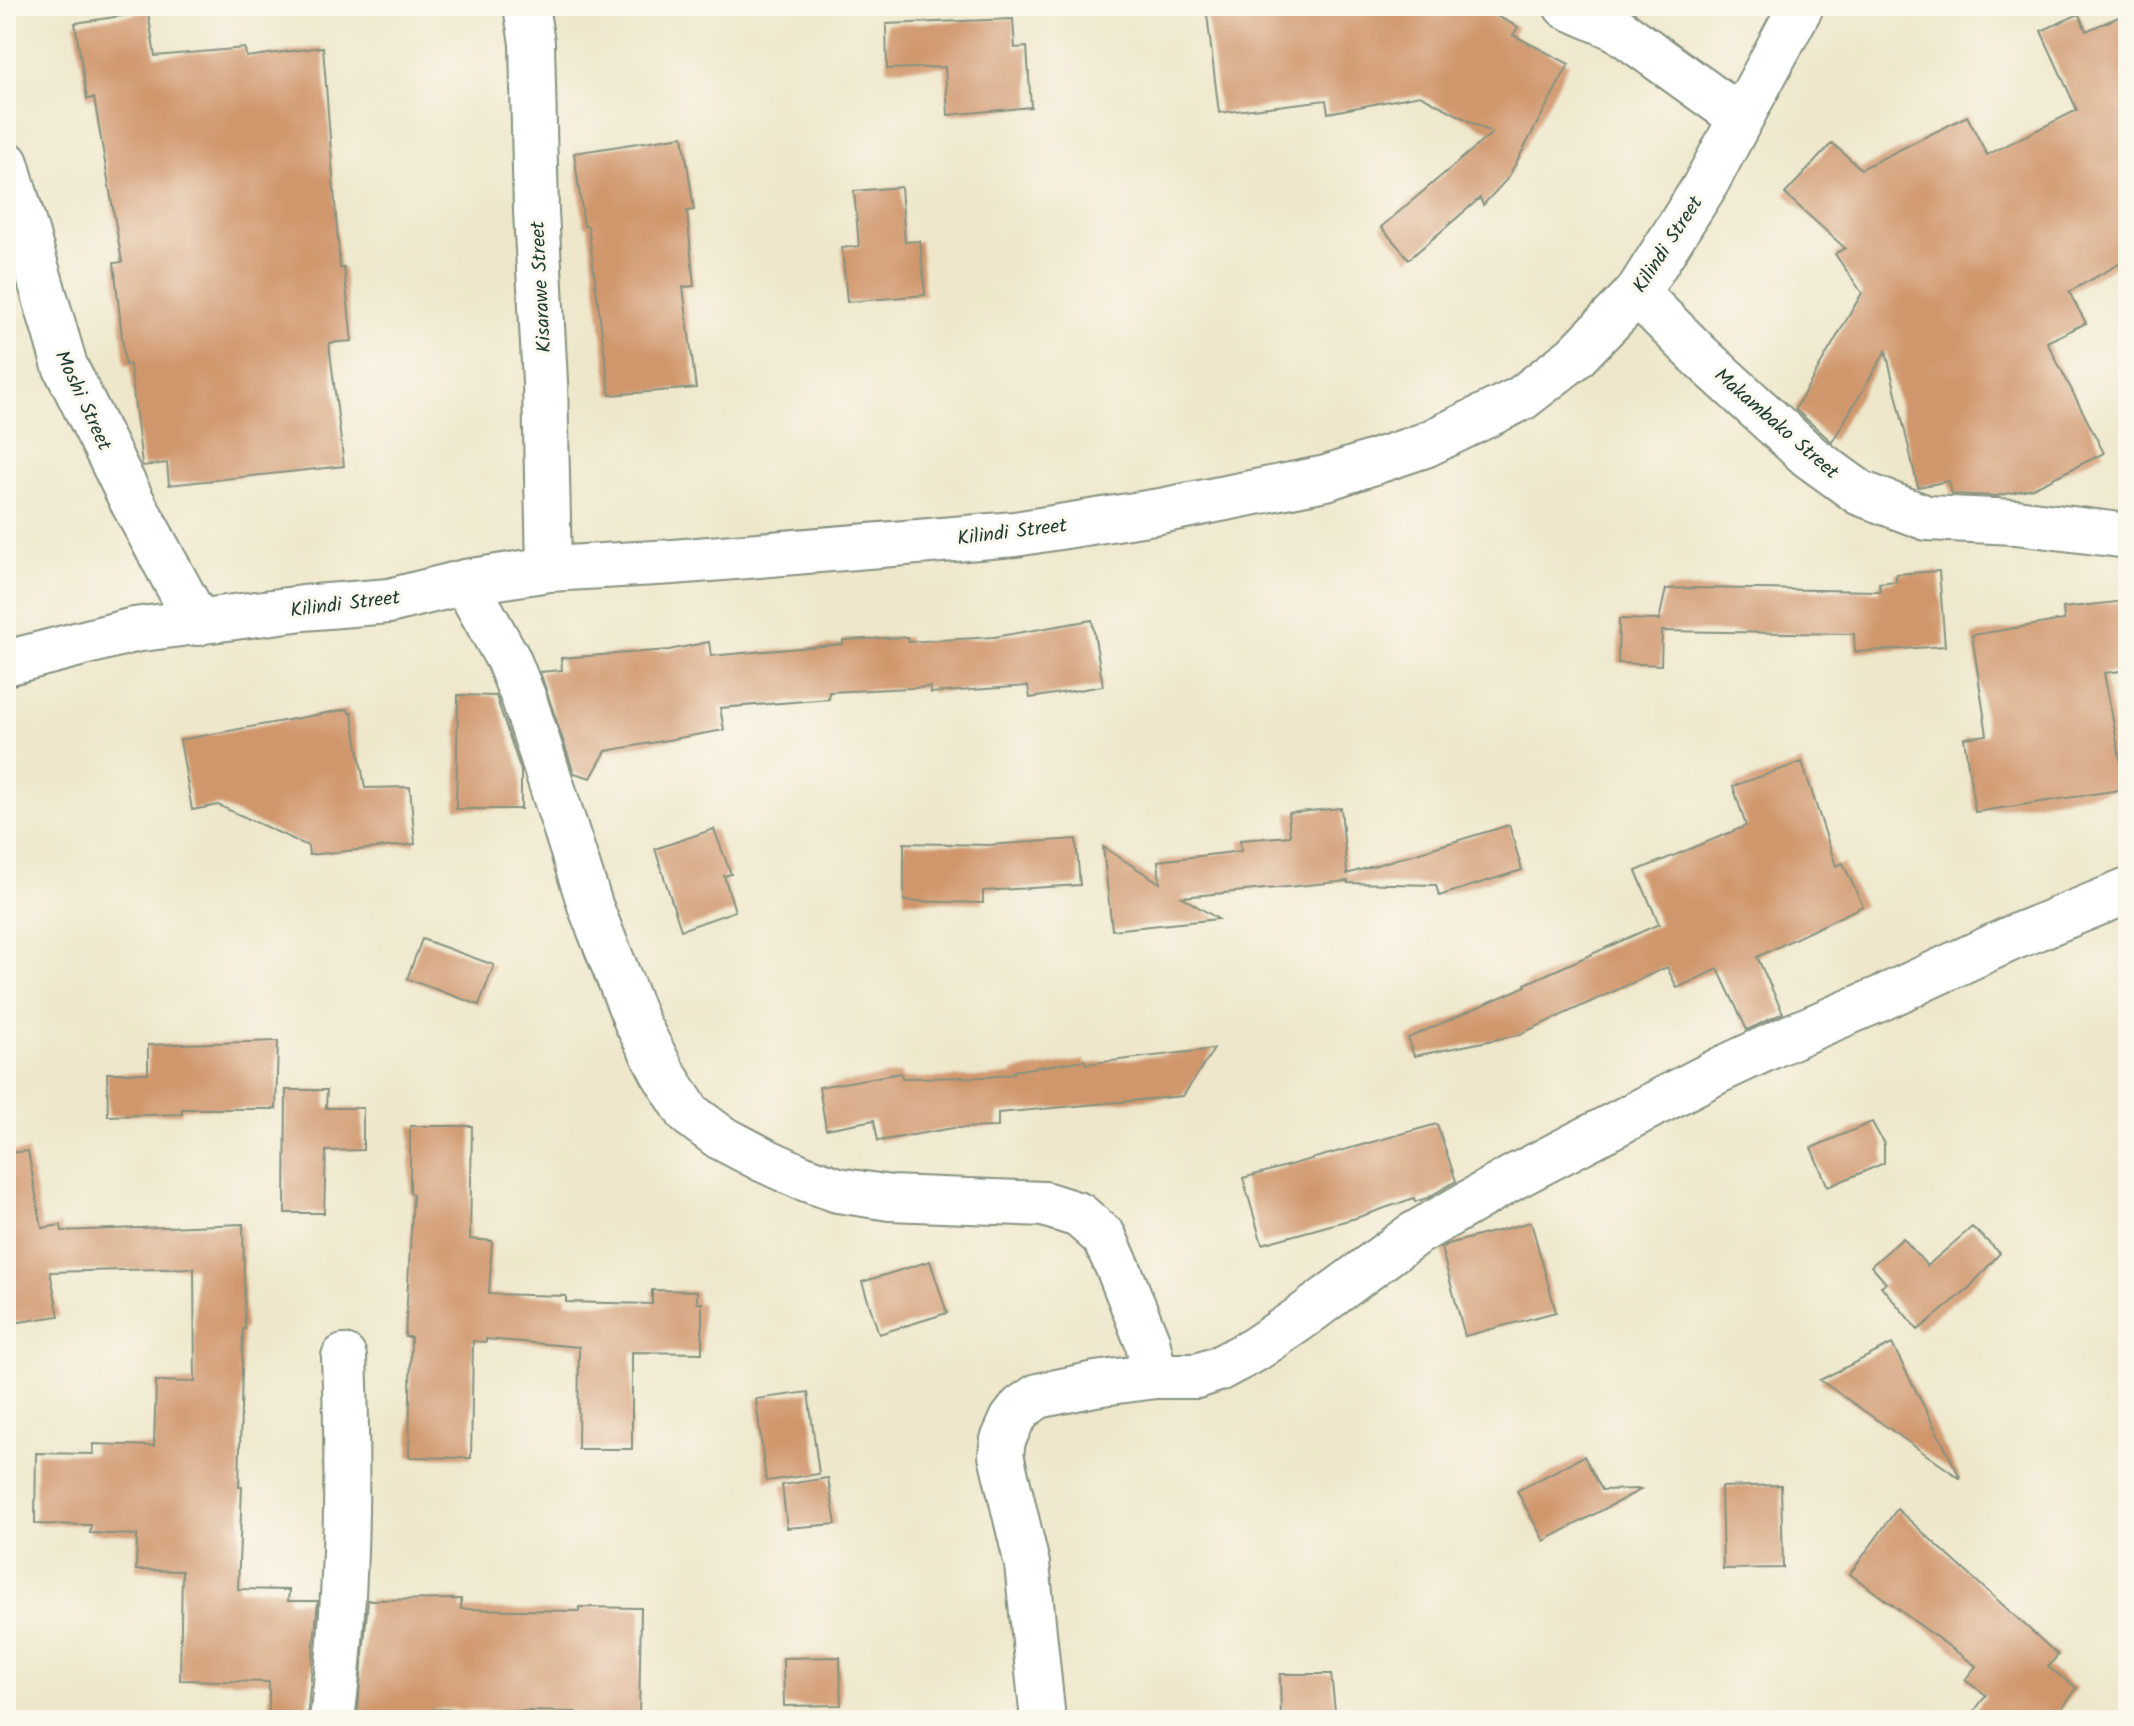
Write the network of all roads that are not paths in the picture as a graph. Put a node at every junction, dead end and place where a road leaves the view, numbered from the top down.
1 (526, 6) edge
2 (1566, 6) edge
3 (1801, 6) edge
4 (1741, 118) junction
5 (6, 163) edge
6 (1637, 293) junction
7 (2128, 536) edge
8 (549, 569) junction
9 (465, 582) junction
10 (198, 623) junction
11 (6, 663) edge
12 (2128, 891) edge
13 (344, 1357) dead end
14 (1155, 1376) junction
15 (332, 1720) edge
16 (1043, 1720) edge

1 - 8 street, Kisarawe Street
2 - 4 street
3 - 4 street, Kilindi Street
4 - 6 street, Kilindi Street
5 - 10 street, Moshi Street
6 - 7 street, Makambako Street
6 - 8 street, Kilindi Street
8 - 9 street, Kilindi Street
9 - 10 street, Kilindi Street
9 - 14 street
10 - 11 street, Kilindi Street
12 - 14 street
13 - 15 street
14 - 16 street

